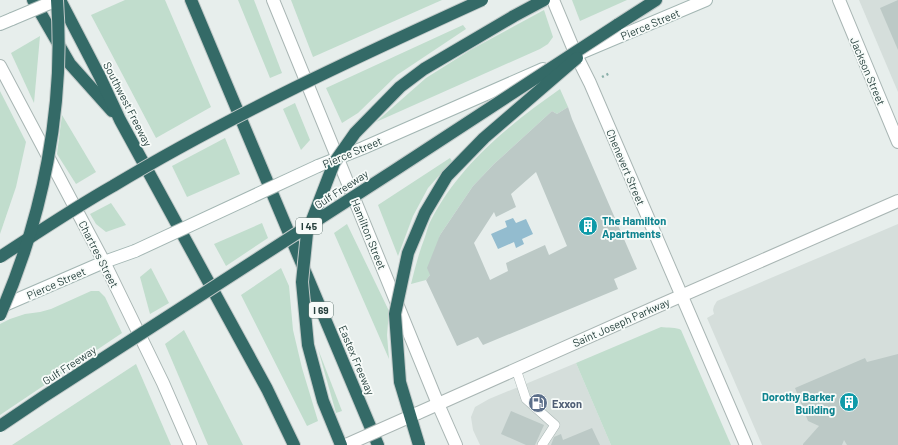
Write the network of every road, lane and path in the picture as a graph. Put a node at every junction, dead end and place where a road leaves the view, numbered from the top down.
1 (33, 0) edge
2 (57, 0) edge
3 (60, 0) edge
4 (191, 0) edge
5 (273, 0) edge
6 (482, 0) edge
7 (544, 0) edge
8 (553, 0) edge
9 (656, 0) edge
10 (706, 0) edge
11 (839, 0) edge
12 (0, 24) edge
13 (617, 25) junction
14 (576, 55) junction
15 (0, 66) edge
16 (120, 120) junction
17 (898, 142) edge
18 (338, 158) junction
19 (898, 201) edge
20 (0, 256) edge
21 (104, 262) junction
22 (682, 295) junction
23 (0, 307) edge
24 (0, 315) edge
25 (516, 369) junction
26 (438, 404) junction
27 (0, 426) edge
28 (190, 445) edge
29 (294, 445) edge
30 (341, 445) edge
31 (346, 445) edge
32 (378, 445) edge
33 (419, 445) edge
34 (456, 445) edge
35 (542, 445) edge
36 (746, 445) edge

1 - 16 highway
2 - 12 street, bridge
2 - 24 highway, bridge
3 - 16 highway, Southwest Freeway
4 - 32 highway, Eastex Freeway / I 69
5 - 18 street, Hamilton Street
6 - 20 highway, bridge
7 - 30 highway, bridge
8 - 14 street, Chenevert Street
9 - 13 highway, Gulf Freeway / I 45
10 - 14 street, Pierce Street
11 - 17 street, Jackson Street
13 - 27 highway, Gulf Freeway / I 45, bridge
13 - 33 highway, bridge
14 - 18 street, Pierce Street
14 - 22 street, Chenevert Street
15 - 21 street, Chartres Street
16 - 29 highway, Southwest Freeway
18 - 21 street, Pierce Street, bridge
18 - 26 street, Hamilton Street
19 - 22 street, Saint Joseph Parkway
21 - 23 street, Pierce Street
21 - 28 street, Chartres Street
22 - 25 street, Saint Joseph Parkway
22 - 36 street, Chenevert Street
25 - 26 street, Saint Joseph Parkway
25 - 35 lane
26 - 31 street, Saint Joseph Parkway, bridge
26 - 34 street, Hamilton Street

